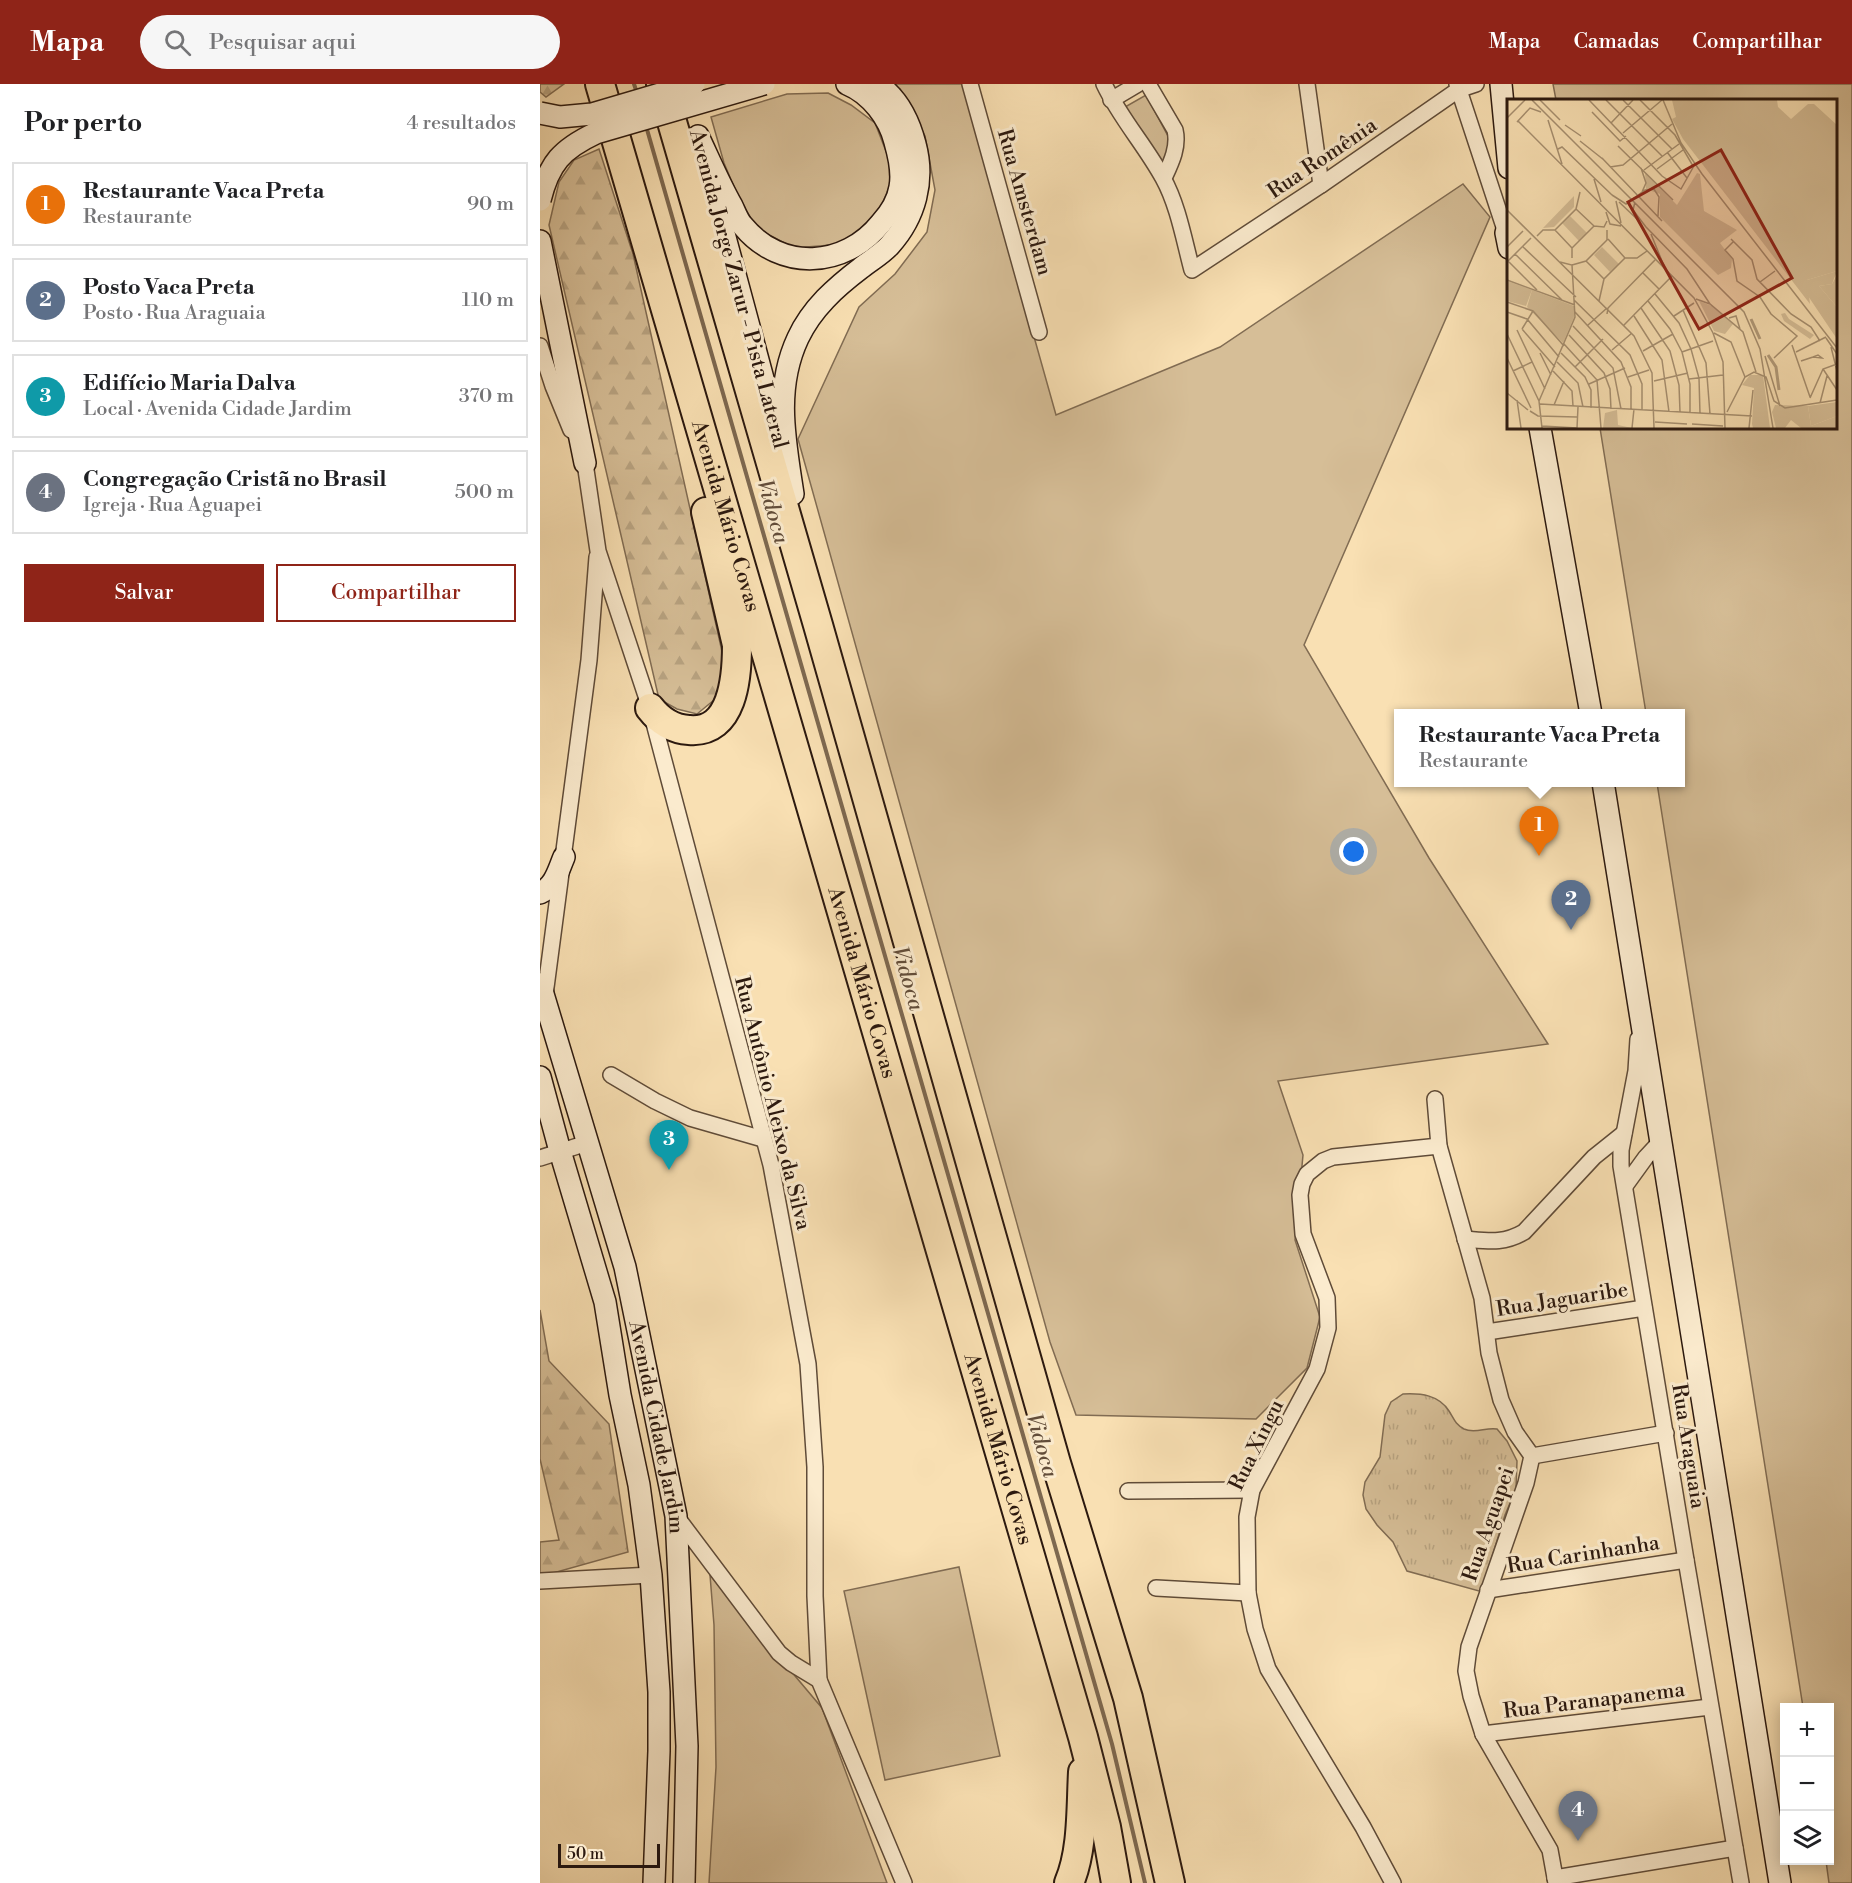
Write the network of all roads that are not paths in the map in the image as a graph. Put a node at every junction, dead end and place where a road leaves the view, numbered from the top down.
1 (600, 84) edge
2 (661, 84) edge
3 (685, 84) edge
4 (694, 84) edge
5 (764, 84) edge
6 (847, 84) edge
7 (877, 84) edge
8 (970, 84) edge
9 (1104, 84) edge
10 (1138, 84) edge
11 (1148, 84) edge
12 (1306, 84) edge
13 (1476, 84) edge
14 (1501, 84) edge
15 (1457, 87) edge
16 (1111, 100) junction
17 (540, 113) edge
18 (698, 136) junction
19 (1507, 147) edge
20 (1164, 178) junction
21 (1321, 185) junction
22 (540, 200) edge
23 (1507, 232) edge
24 (540, 241) edge
25 (670, 328) junction
26 (1040, 332) dead end
27 (540, 346) edge
28 (1540, 429) edge
29 (585, 463) junction
30 (794, 495) junction
31 (598, 551) junction
32 (818, 625) junction
33 (650, 708) junction
34 (1589, 709) edge
35 (1604, 787) edge
36 (564, 857) junction
37 (540, 893) edge
38 (542, 992) edge
39 (1640, 1016) junction
40 (611, 1075) dead end
41 (540, 1077) edge
42 (1435, 1099) dead end
43 (1624, 1133) junction
44 (763, 1139) junction
45 (587, 1143) junction
46 (1659, 1143) junction
47 (1439, 1146) junction
48 (550, 1155) edge
49 (1625, 1186) junction
50 (1465, 1239) junction
51 (1644, 1308) junction
52 (1487, 1332) junction
53 (1666, 1433) junction
54 (1532, 1456) junction
55 (1252, 1490) junction
56 (1128, 1491) dead end
57 (676, 1516) junction
58 (1686, 1560) junction
59 (651, 1575) junction
60 (540, 1581) edge
61 (1156, 1588) dead end
62 (1488, 1590) junction
63 (1248, 1593) junction
64 (819, 1680) junction
65 (1710, 1707) junction
66 (1484, 1734) junction
67 (1083, 1737) junction
68 (1735, 1848) junction
69 (1556, 1880) edge
70 (654, 1883) edge
71 (684, 1883) edge
72 (903, 1883) edge
73 (1069, 1883) edge
74 (1116, 1883) edge
75 (1170, 1883) edge
76 (1393, 1883) edge
77 (1741, 1883) edge
78 (1780, 1883) edge

1 - 25 highway, Avenida Mário Covas
2 - 32 highway
3 - 18 main road, Avenida Jorge Zarur - Pista Lateral
4 - 17 main road, bridge
5 - 22 main road, bridge
6 - 18 main road
7 - 30 main road
8 - 26 street, Rua Amsterdam
9 - 16 street
10 - 16 street
11 - 20 street
12 - 21 street
13 - 15 street, Rua Romênia
14 - 19 main road
15 - 21 street, Rua Romênia
15 - 23 street
16 - 20 street
18 - 30 main road, Avenida Jorge Zarur - Pista Lateral
20 - 21 street, Rua Romênia
24 - 29 main road
25 - 33 highway
25 - 67 highway, Avenida Mário Covas
27 - 29 street
28 - 34 main road
29 - 31 street
30 - 32 highway
31 - 33 street, Rua Antônio Aleixo da Silva
31 - 36 street
32 - 75 highway
33 - 44 street, Rua Antônio Aleixo da Silva
35 - 39 main road
36 - 37 main road
36 - 38 street
38 - 45 main road, Avenida Cidade Jardim
39 - 43 street, Rua Araguaia
39 - 46 main road
40 - 44 street
41 - 48 main road, Avenida Cidade Jardim
42 - 47 street, Rua Aguapei
43 - 49 street, Rua Araguaia
43 - 50 street
44 - 64 street, Rua Antônio Aleixo da Silva
45 - 48 street
45 - 57 main road, Avenida Cidade Jardim
46 - 49 street
46 - 78 main road
47 - 50 street, Rua Aguapei
47 - 55 street, Rua Xingu
48 - 59 main road, Avenida Cidade Jardim
49 - 51 street, Rua Araguaia
50 - 52 street, Rua Aguapei
51 - 52 street, Rua Jaguaribe
51 - 53 street, Rua Araguaia
52 - 54 street, Rua Aguapei
53 - 54 street
53 - 58 street, Rua Araguaia
54 - 62 street, Rua Aguapei
55 - 56 street
55 - 63 street, Rua Xingu
57 - 64 street
57 - 71 main road, Avenida Cidade Jardim
58 - 62 street, Rua Carinhanha
58 - 65 street, Rua Araguaia
59 - 60 street
59 - 70 main road, Avenida Cidade Jardim
61 - 63 street
62 - 66 street, Rua Aguapei
63 - 76 street, Rua Xingu
64 - 72 street, Rua Antônio Aleixo da Silva
65 - 66 street, Rua Paranapanema
65 - 68 street, Rua Araguaia
66 - 69 street, Rua Aguapei
67 - 73 highway
67 - 74 highway, Avenida Mário Covas
68 - 69 street
68 - 77 street, Rua Araguaia

